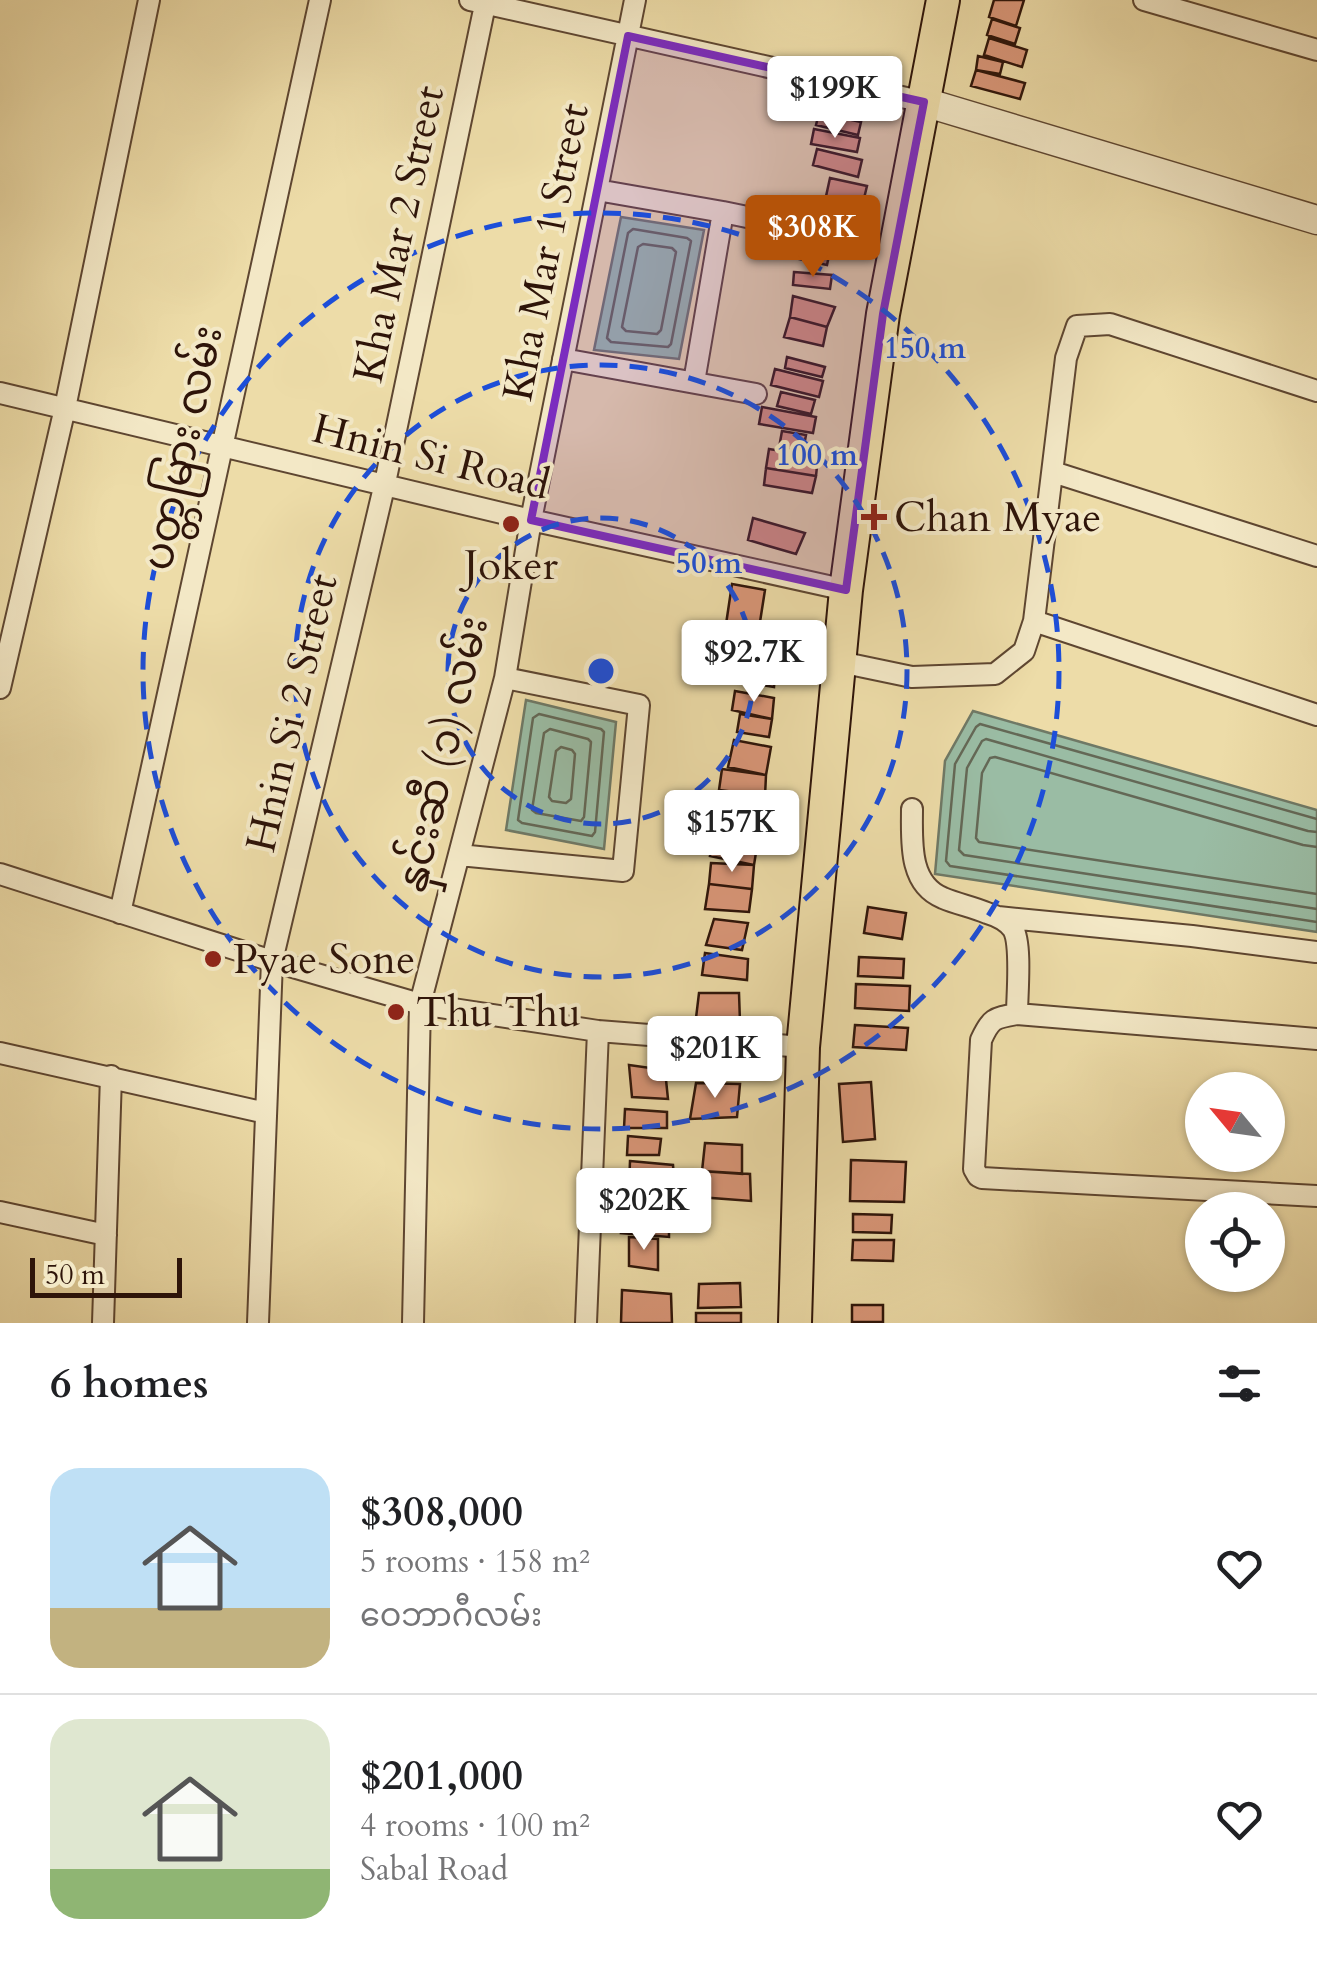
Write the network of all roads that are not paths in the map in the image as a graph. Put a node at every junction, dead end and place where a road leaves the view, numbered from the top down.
1 (149, 0) edge
2 (320, 0) edge
3 (635, 0) edge
4 (943, 0) edge
5 (1144, 0) edge
6 (480, 1) edge
7 (628, 36) junction
8 (1317, 50) edge
9 (924, 102) junction
10 (596, 190) junction
11 (723, 212) junction
12 (1317, 220) edge
13 (790, 226) dead end
14 (563, 359) junction
15 (694, 382) junction
16 (1317, 391) edge
17 (0, 393) edge
18 (756, 394) dead end
19 (66, 408) junction
20 (221, 445) junction
21 (1054, 472) junction
22 (385, 484) junction
23 (531, 520) junction
24 (1317, 556) edge
25 (846, 590) junction
26 (1034, 621) junction
27 (840, 662) junction
28 (505, 678) junction
29 (0, 688) edge
30 (1317, 715) edge
31 (912, 809) dead end
32 (459, 855) junction
33 (0, 874) edge
34 (120, 913) junction
35 (998, 917) junction
36 (1316, 952) edge
37 (272, 960) junction
38 (420, 1004) junction
39 (1017, 1014) junction
40 (598, 1031) junction
41 (1317, 1038) edge
42 (803, 1047) junction
43 (0, 1053) edge
44 (111, 1076) junction
45 (266, 1113) junction
46 (1317, 1196) edge
47 (0, 1212) edge
48 (106, 1235) junction
49 (103, 1323) edge
50 (258, 1323) edge
51 (413, 1323) edge
52 (586, 1323) edge
53 (796, 1323) edge

1 - 19 street
2 - 20 street, ပတ္တမြား လမ်း
3 - 7 street, Kha Mar 1 Street
4 - 9 main road
5 - 8 street
6 - 7 street
6 - 22 street, Kha Mar 2 Street
7 - 9 street
7 - 10 street, Kha Mar 1 Street
9 - 12 street
9 - 25 main road
10 - 11 street
10 - 14 street, Kha Mar 1 Street
11 - 13 street
11 - 15 street
14 - 15 street
14 - 23 street, Kha Mar 1 Street
15 - 18 street
16 - 21 street
17 - 19 street, Hnin Si Road
19 - 20 street, Hnin Si Road
19 - 29 street
20 - 22 street, Hnin Si Road
20 - 34 street, ပတ္တမြား လမ်း
21 - 24 street
21 - 26 street
22 - 23 street, Hnin Si Road
22 - 37 street, Hnin Si 2 Street
23 - 25 street, Hnin Si Road
23 - 28 street, နှင်းဆီ (၁) လမ်း
25 - 27 main road
26 - 27 street
26 - 30 street
27 - 42 main road
28 - 32 street, နှင်းဆီ (၁) လမ်း
28 - 32 street
31 - 35 street
32 - 38 street, နှင်းဆီ (၁) လမ်း
33 - 34 street
34 - 37 street
35 - 36 street
35 - 39 street
37 - 38 street
37 - 45 street, Hnin Si 2 Street
38 - 40 street
38 - 51 street, နှင်းဆီ (၁) လမ်း
39 - 41 street
39 - 46 street
40 - 42 street
40 - 52 street
42 - 53 main road
43 - 44 street
44 - 45 street
44 - 48 street
45 - 50 street, Hnin Si 2 Street
47 - 48 street
48 - 49 street

